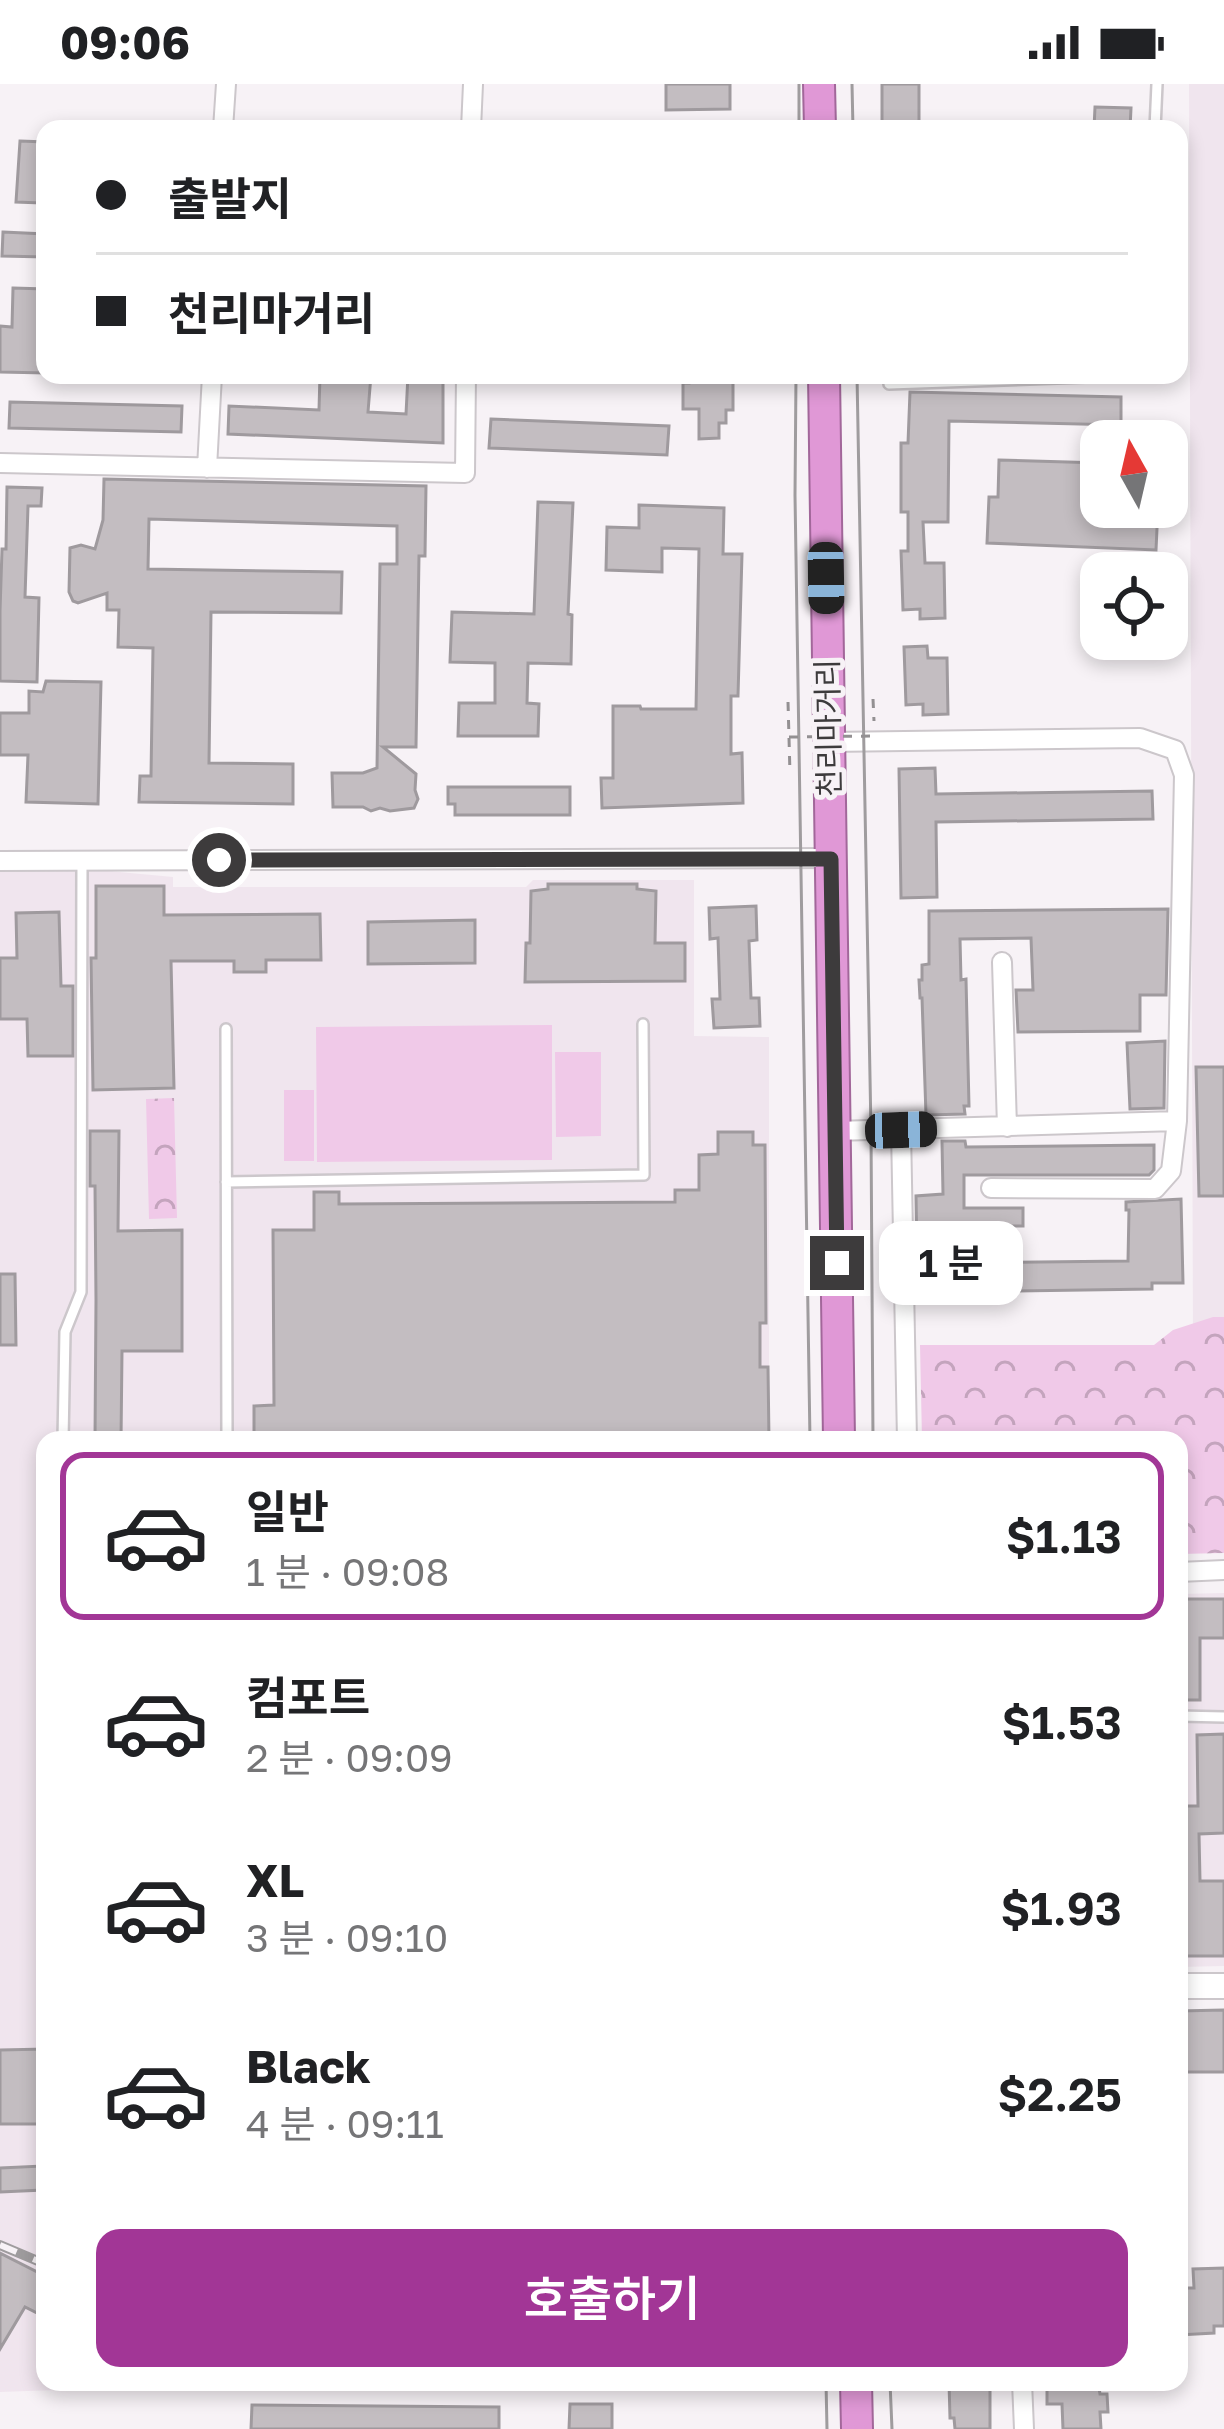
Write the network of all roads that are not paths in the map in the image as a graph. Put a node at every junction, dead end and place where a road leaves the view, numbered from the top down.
1 (226, 84) edge
2 (473, 84) edge
3 (819, 84) edge
4 (1157, 84) edge
5 (224, 120) edge
6 (471, 120) edge
7 (820, 120) edge
8 (1155, 120) edge
9 (212, 384) edge
10 (466, 384) edge
11 (824, 384) edge
12 (0, 463) edge
13 (207, 468) junction
14 (829, 742) junction
15 (831, 859) junction
16 (0, 860) edge
17 (82, 861) junction
18 (1002, 962) dead end
19 (643, 1024) dead end
20 (226, 1029) dead end
21 (1177, 1121) junction
22 (1007, 1126) junction
23 (901, 1130) junction
24 (835, 1131) junction
25 (226, 1182) junction
26 (992, 1188) dead end
27 (63, 1431) edge
28 (227, 1431) edge
29 (839, 1431) edge
30 (907, 1431) edge
31 (1224, 1570) edge
32 (1188, 1572) edge
33 (1188, 1716) edge
34 (1224, 1717) edge
35 (1188, 1986) edge
36 (1224, 1986) edge
37 (856, 2391) edge
38 (1022, 2391) edge
39 (857, 2429) edge
40 (1024, 2429) edge

1 - 5 street
2 - 6 street
3 - 7 highway
4 - 8 lane
9 - 13 street
10 - 13 street
11 - 14 highway, 천리마거리
12 - 13 street
14 - 15 highway, 천리마거리
14 - 21 street
15 - 17 street
15 - 24 highway, 천리마거리
16 - 17 street
17 - 27 lane
18 - 22 street
19 - 25 lane
20 - 25 lane
21 - 22 street
21 - 26 street
22 - 23 street
23 - 24 street
23 - 30 street
24 - 29 highway, 천리마거리
25 - 28 lane
31 - 32 street
33 - 34 lane
35 - 36 street
37 - 39 highway
38 - 40 street

